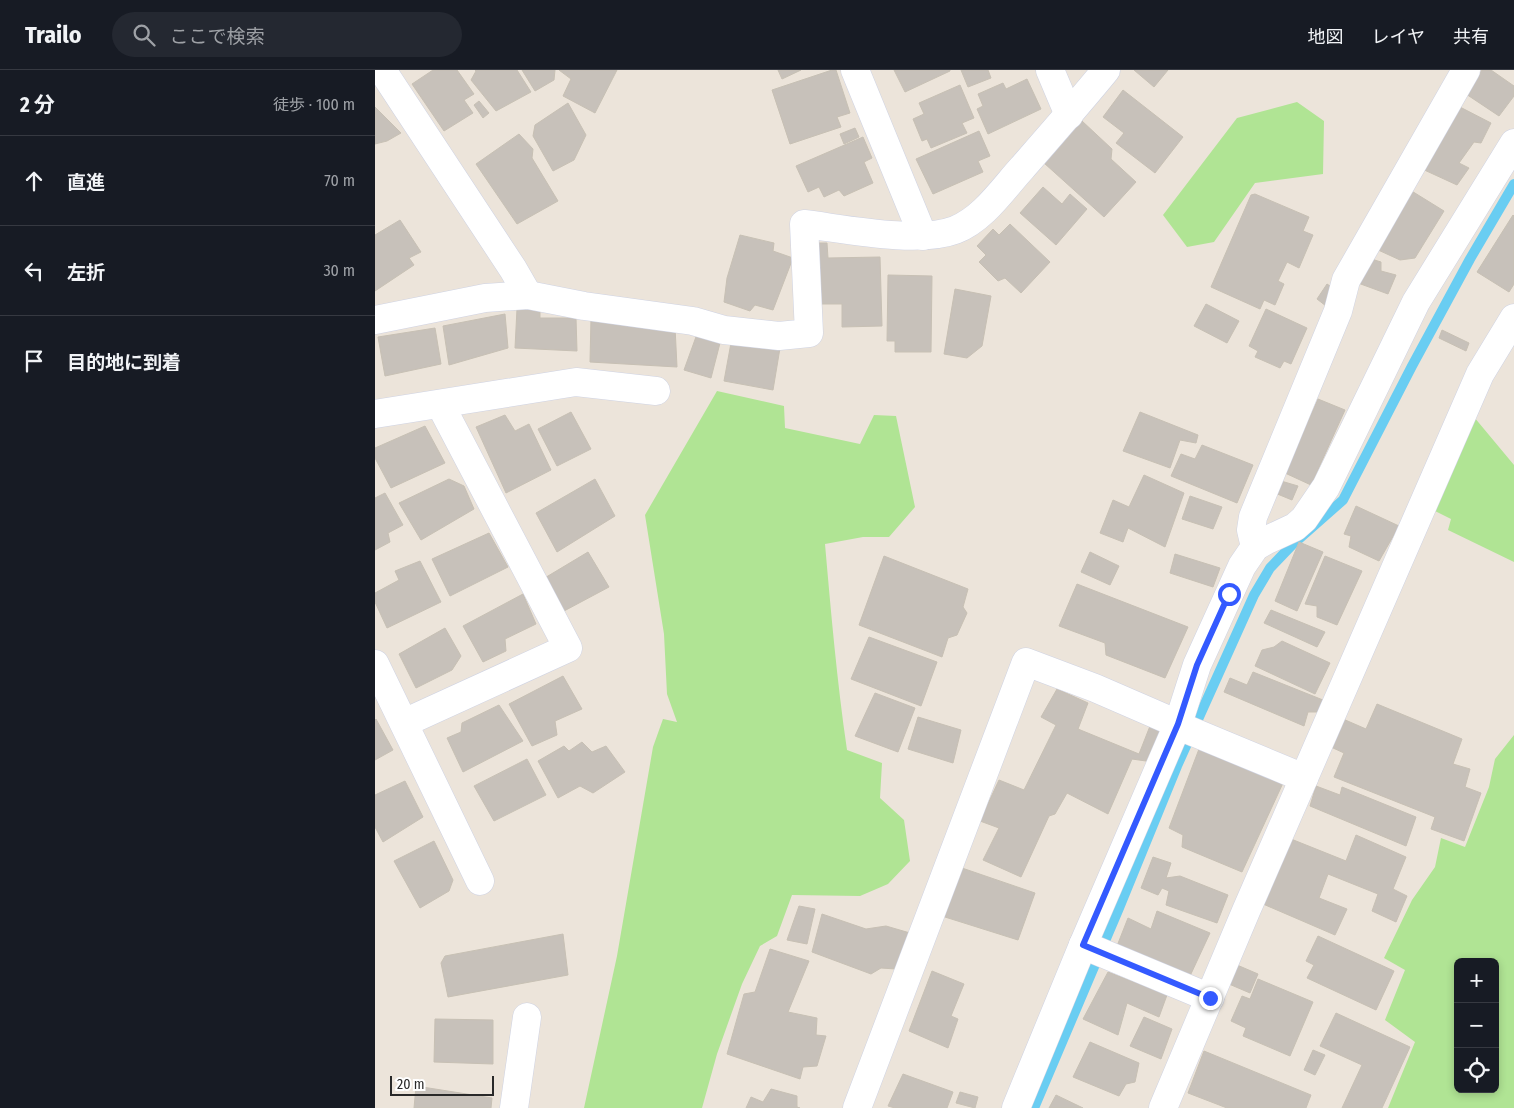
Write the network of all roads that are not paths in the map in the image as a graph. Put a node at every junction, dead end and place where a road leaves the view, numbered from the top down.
1 (382, 70) edge
2 (855, 70) edge
3 (1050, 70) edge
4 (1106, 70) edge
5 (1466, 70) edge
6 (1069, 115) junction
7 (1514, 143) edge
8 (923, 236) junction
9 (528, 295) junction
10 (1514, 318) edge
11 (375, 320) edge
12 (656, 391) dead end
13 (440, 404) junction
14 (375, 414) edge
15 (1255, 547) junction
16 (375, 664) edge
17 (403, 723) junction
18 (1190, 730) junction
19 (1304, 778) junction
20 (480, 881) dead end
21 (1094, 950) junction
22 (1210, 998) junction
23 (527, 1017) dead end
24 (515, 1108) edge
25 (857, 1108) edge
26 (1016, 1108) edge
27 (1163, 1108) edge

1 - 9 street
2 - 8 street
3 - 6 street
4 - 6 street
5 - 15 street
6 - 8 street
7 - 15 street
8 - 9 street
9 - 11 street
10 - 19 street
12 - 13 street
13 - 14 street
13 - 17 street
15 - 18 street
16 - 17 street
17 - 20 street
18 - 19 street
18 - 21 street
18 - 25 street
19 - 22 street
21 - 22 street
21 - 26 street
22 - 27 street
23 - 24 street

